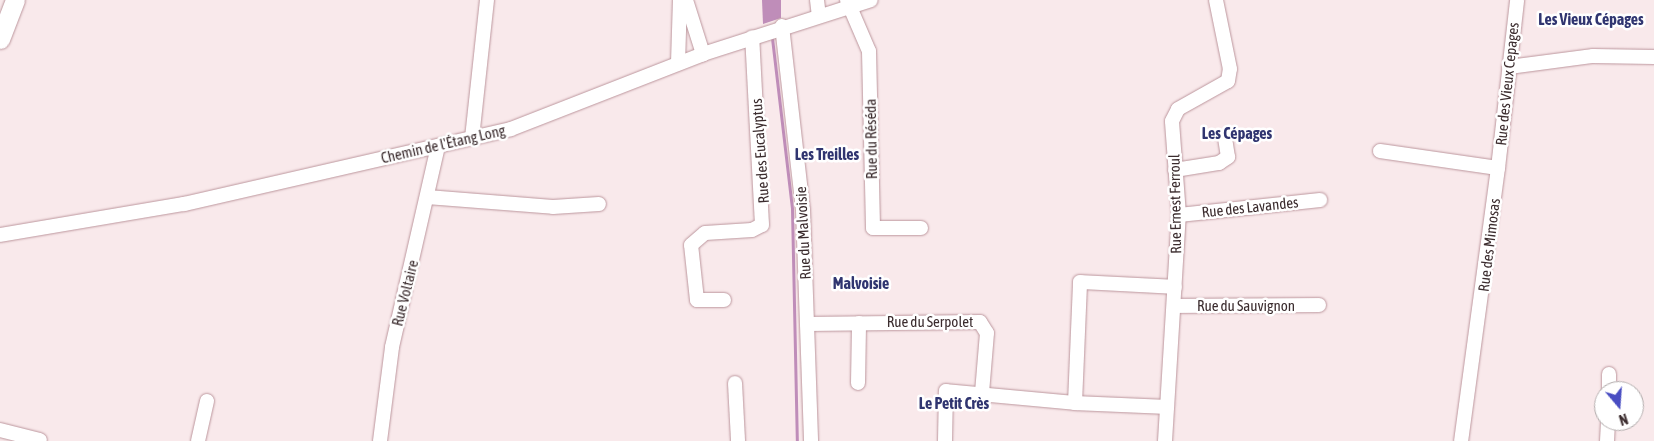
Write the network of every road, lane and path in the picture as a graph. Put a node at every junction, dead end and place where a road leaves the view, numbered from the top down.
1 (15, 0) edge
2 (487, 0) edge
3 (680, 0) edge
4 (686, 0) edge
5 (817, 0) edge
6 (871, 0) edge
7 (1216, 0) edge
8 (1517, 0) edge
9 (849, 3) edge
10 (819, 16) junction
11 (782, 26) junction
12 (752, 37) junction
13 (0, 39) edge
14 (703, 54) junction
15 (1654, 57) edge
16 (678, 63) junction
17 (1509, 67) junction
18 (472, 138) junction
19 (1225, 138) dead end
20 (438, 146) junction
21 (1380, 151) dead end
22 (1498, 168) junction
23 (1175, 170) junction
24 (427, 197) junction
25 (1320, 200) dead end
26 (599, 204) dead end
27 (1179, 215) junction
28 (921, 228) dead end
29 (0, 235) edge
30 (1175, 287) junction
31 (724, 300) dead end
32 (1319, 305) dead end
33 (1174, 306) junction
34 (859, 323) junction
35 (807, 324) junction
36 (1610, 374) dead end
37 (1610, 381) edge
38 (735, 383) dead end
39 (858, 383) dead end
40 (982, 393) junction
41 (207, 401) dead end
42 (1075, 403) junction
43 (1167, 407) junction
44 (0, 430) edge
45 (40, 440) dead end
46 (198, 441) edge
47 (380, 441) edge
48 (738, 441) edge
49 (811, 441) edge
50 (945, 441) edge
51 (1165, 441) edge
52 (1462, 441) edge

1 - 13 main road
2 - 18 street
3 - 16 street
4 - 14 street
5 - 10 street
6 - 9 street, Chemin de l'Étang Long
7 - 23 street, Rue Ernest Ferroul
8 - 17 street, Rue des Vieux Cepages
9 - 10 street, Chemin de l'Étang Long
9 - 28 street, Rue du Réséda
10 - 11 street, Chemin de l'Étang Long
11 - 12 street, Chemin de l'Étang Long
11 - 35 street, Rue du Malvoisie
12 - 14 street, Chemin de l'Étang Long
12 - 31 street, Rue des Eucalyptus
14 - 16 street, Chemin de l'Étang Long
15 - 17 street
16 - 18 street, Chemin de l'Étang Long
17 - 22 street, Rue des Vieux Cepages
18 - 20 street, Chemin de l'Étang Long
19 - 23 street
20 - 24 street, Rue Voltaire
20 - 29 street, Chemin de l'Étang Long
21 - 22 street
22 - 52 street, Rue des Mimosas
23 - 27 street, Rue Ernest Ferroul
24 - 26 street
24 - 47 street, Rue Voltaire
25 - 27 street, Rue des Lavandes
27 - 30 street, Rue Ernest Ferroul
30 - 33 street, Rue Ernest Ferroul
30 - 42 street
32 - 33 street, Rue du Sauvignon
33 - 43 street, Rue Ernest Ferroul
34 - 35 street, Rue du Serpolet
34 - 39 street
34 - 40 street, Rue du Serpolet
35 - 49 street, Rue du Malvoisie
36 - 37 street
38 - 48 street
40 - 42 street
40 - 50 street
41 - 46 street
42 - 43 street
43 - 51 street, Rue Ernest Ferroul
44 - 45 street

